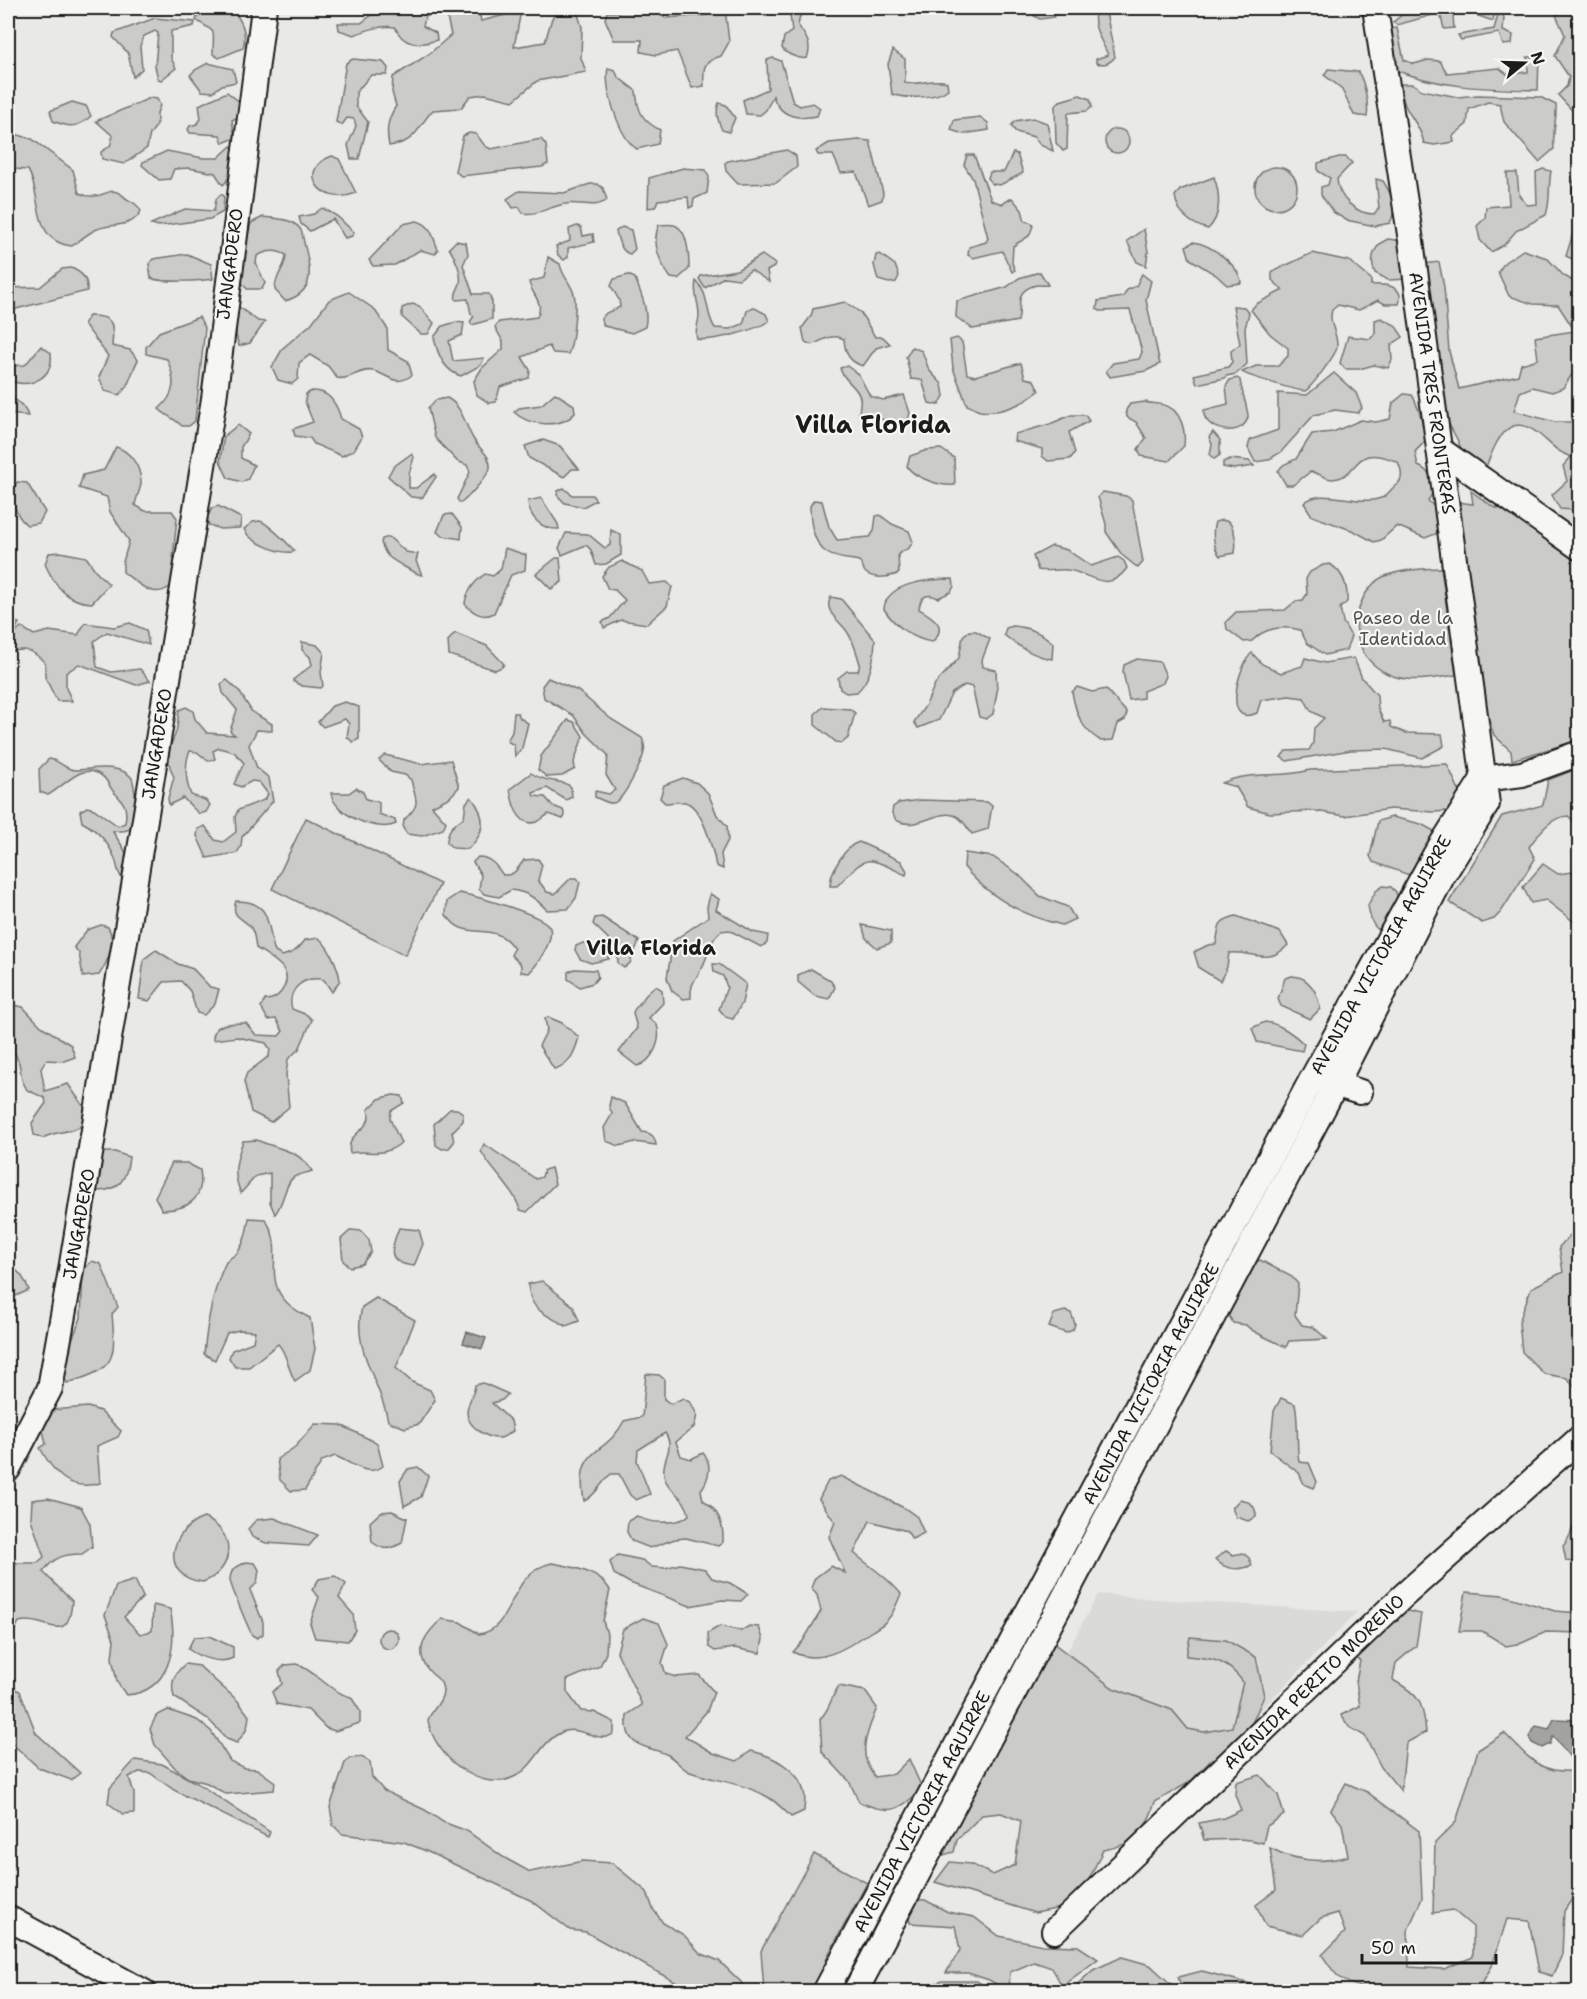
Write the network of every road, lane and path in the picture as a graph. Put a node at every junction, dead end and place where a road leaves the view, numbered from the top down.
1 (264, 8) edge
2 (1375, 8) edge
3 (1438, 449) junction
4 (1580, 548) edge
5 (1580, 753) edge
6 (1484, 779) junction
7 (1313, 1077) junction
8 (1335, 1086) junction
9 (1360, 1092) dead end
10 (1580, 1438) edge
11 (8, 1469) edge
12 (8, 1918) edge
13 (1054, 1931) dead end
14 (144, 1992) edge
15 (825, 1992) edge
16 (855, 1992) edge

1 - 11 main road, JANGADERO
2 - 3 main road, AVENIDA TRES FRONTERAS
3 - 4 main road
3 - 6 main road, AVENIDA TRES FRONTERAS
5 - 6 main road
6 - 7 main road, AVENIDA VICTORIA AGUIRRE
6 - 8 main road, AVENIDA VICTORIA AGUIRRE
7 - 8 main road
7 - 15 main road, AVENIDA VICTORIA AGUIRRE
8 - 9 main road
8 - 16 main road, AVENIDA VICTORIA AGUIRRE
10 - 13 main road, AVENIDA PERITO MORENO
12 - 14 main road

